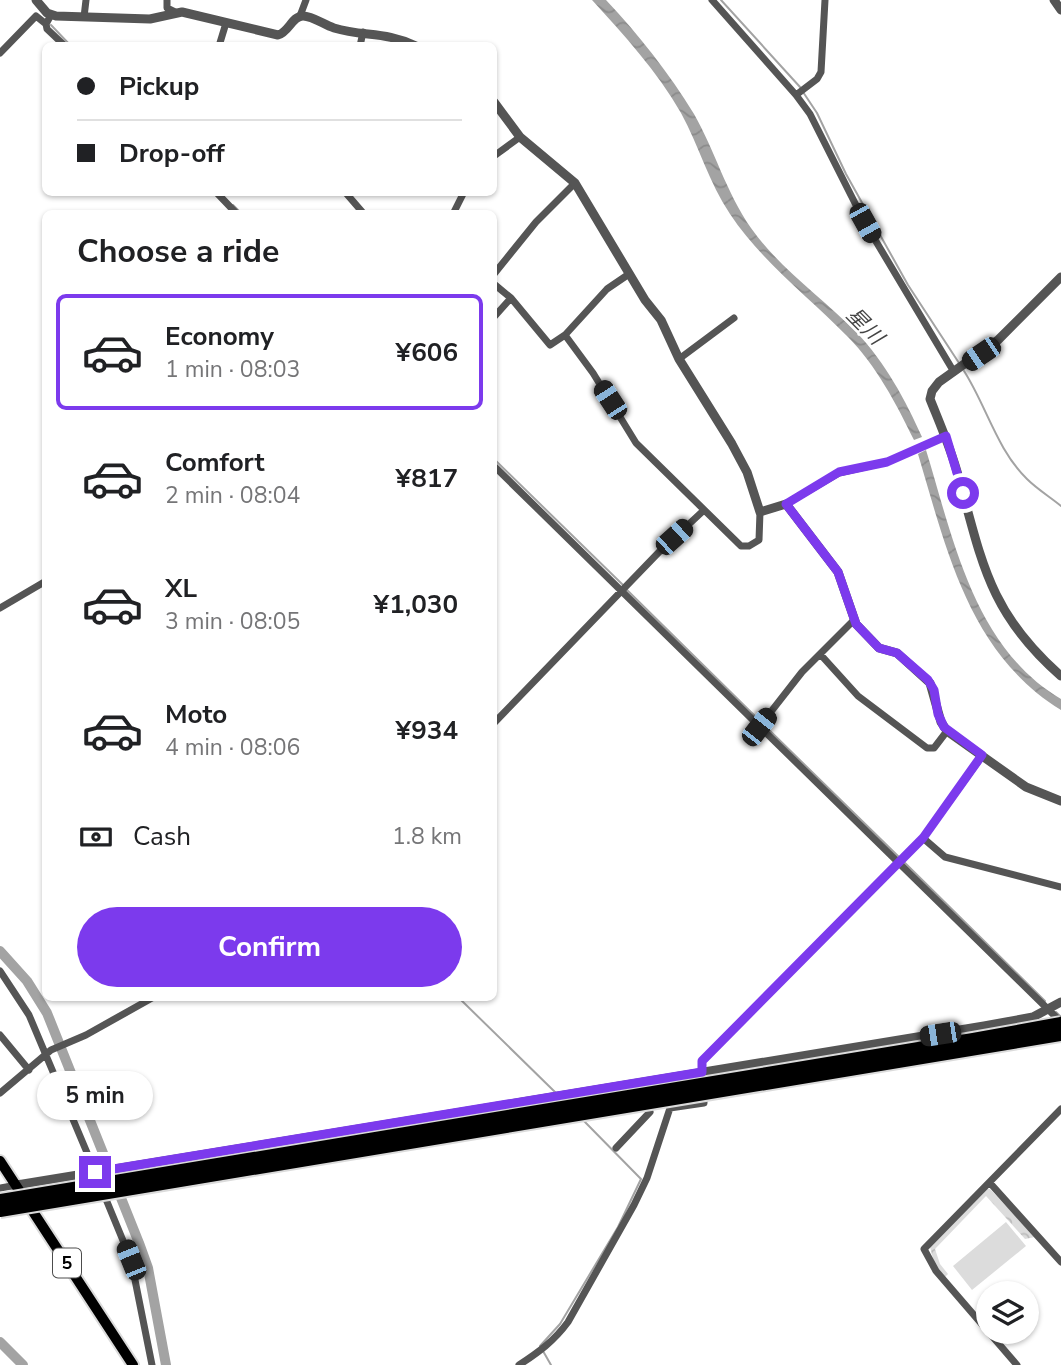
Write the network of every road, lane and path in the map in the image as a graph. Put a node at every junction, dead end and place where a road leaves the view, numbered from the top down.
1 (36, 0) edge
2 (86, 0) edge
3 (167, 0) edge
4 (306, 0) edge
5 (712, 0) edge
6 (825, 0) edge
7 (1054, 0) edge
8 (1061, 10) edge
9 (177, 13) junction
10 (300, 16) junction
11 (83, 17) junction
12 (48, 19) junction
13 (226, 23) junction
14 (363, 33) junction
15 (61, 42) edge
16 (220, 42) edge
17 (361, 42) edge
18 (406, 42) edge
19 (0, 53) edge
20 (801, 92) junction
21 (497, 106) edge
22 (520, 137) junction
23 (497, 154) edge
24 (575, 183) junction
25 (220, 196) edge
26 (348, 196) edge
27 (233, 210) edge
28 (361, 210) edge
29 (497, 270) edge
30 (629, 274) junction
31 (1061, 277) edge
32 (497, 286) edge
33 (511, 298) junction
34 (497, 314) edge
35 (734, 318) dead end
36 (565, 335) junction
37 (679, 359) junction
38 (959, 369) junction
39 (946, 436) junction
40 (497, 469) edge
41 (786, 504) junction
42 (704, 511) junction
43 (760, 512) junction
44 (42, 583) edge
45 (622, 592) junction
46 (0, 608) edge
47 (854, 620) junction
48 (820, 654) junction
49 (1061, 676) edge
50 (497, 720) edge
51 (759, 727) junction
52 (947, 730) junction
53 (982, 755) junction
54 (1061, 802) edge
55 (923, 838) junction
56 (898, 863) junction
57 (1061, 887) edge
58 (0, 971) edge
59 (147, 1001) edge
60 (1061, 1002) edge
61 (1048, 1009) junction
62 (1061, 1022) edge
63 (0, 1035) edge
64 (1061, 1035) edge
65 (48, 1052) junction
66 (29, 1070) junction
67 (702, 1072) junction
68 (0, 1093) edge
69 (1061, 1109) edge
70 (650, 1112) dead end
71 (616, 1148) dead end
72 (0, 1161) edge
73 (95, 1172) junction
74 (990, 1183) junction
75 (17, 1185) junction
76 (0, 1188) edge
77 (0, 1200) edge
78 (0, 1210) edge
79 (1061, 1262) edge
80 (133, 1365) edge
81 (152, 1365) edge
82 (519, 1365) edge
83 (1017, 1365) edge

1 - 12 street
2 - 11 street
3 - 9 street
4 - 10 street
5 - 20 street
6 - 20 street
7 - 8 street
9 - 11 street
9 - 13 street
10 - 13 street
10 - 14 street
11 - 12 street
12 - 15 street
12 - 19 street
13 - 16 street
14 - 17 street
14 - 18 street
20 - 38 street
21 - 22 street
22 - 23 street
22 - 24 street
24 - 29 street
24 - 30 street
25 - 27 street
26 - 28 street
30 - 36 street
30 - 37 street
31 - 38 street
32 - 33 street
33 - 34 street
33 - 36 street
35 - 37 street
36 - 42 street
37 - 43 street
38 - 39 street
39 - 41 street
39 - 49 street
40 - 45 street
41 - 43 street
41 - 47 street
42 - 43 street
42 - 45 street
44 - 46 street
45 - 50 street
45 - 51 street
47 - 48 street
47 - 52 street
48 - 51 street
48 - 52 street
51 - 56 street
52 - 53 street
53 - 54 street
53 - 55 street
55 - 56 street
55 - 57 street
56 - 61 street
56 - 67 street
58 - 65 street
59 - 65 street
60 - 61 street
61 - 62 street
61 - 67 street
62 - 77 highway, bridge
63 - 66 street
64 - 78 highway, bridge
65 - 66 street
65 - 73 street
66 - 68 street
67 - 73 street
67 - 82 street
69 - 74 street
70 - 71 street
72 - 75 main road, 5
73 - 75 street
73 - 81 street
74 - 79 street
74 - 83 street
75 - 76 street
75 - 80 main road, 5

